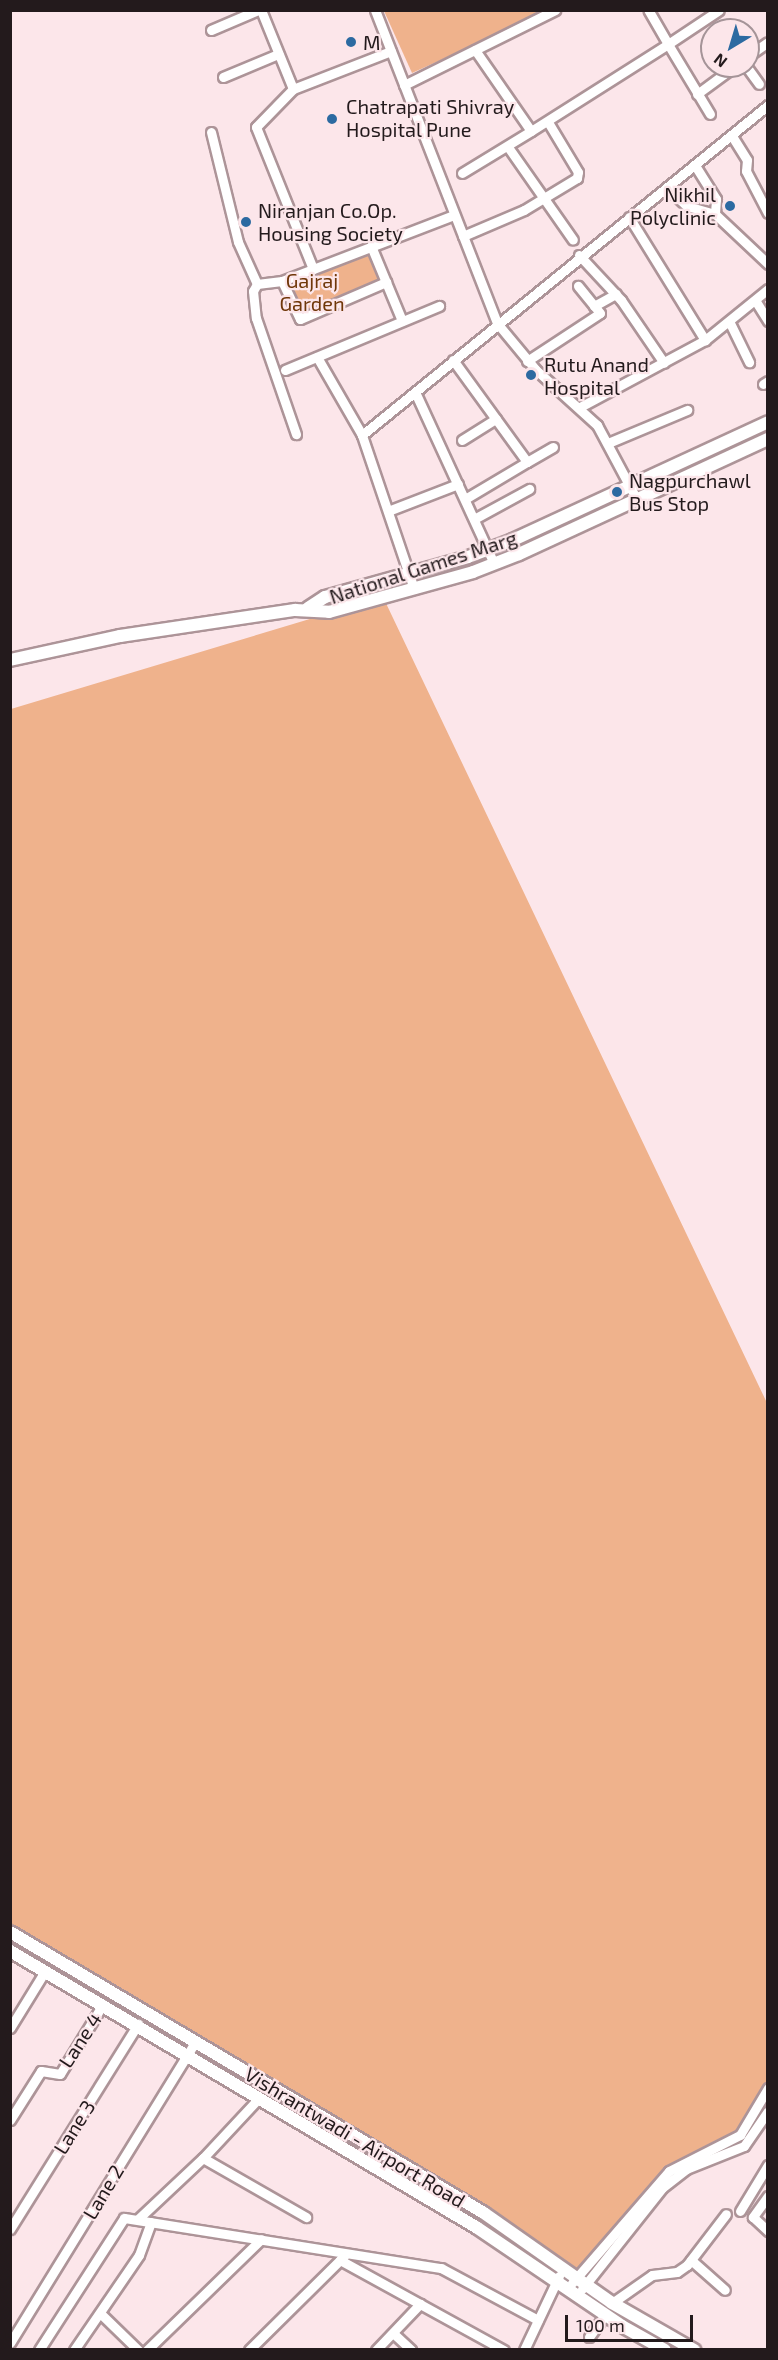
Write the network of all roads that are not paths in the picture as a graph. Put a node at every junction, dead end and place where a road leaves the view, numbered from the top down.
1 (259, 10) edge
2 (375, 10) edge
3 (555, 10) edge
4 (648, 10) edge
5 (719, 10) edge
6 (211, 30) dead end
7 (668, 44) junction
8 (475, 50) junction
9 (391, 51) junction
10 (278, 54) junction
11 (223, 77) dead end
12 (718, 78) edge
13 (755, 78) edge
14 (759, 84) dead end
15 (404, 85) junction
16 (293, 89) junction
17 (697, 93) junction
18 (768, 105) edge
19 (710, 114) dead end
20 (548, 122) junction
21 (531, 131) junction
22 (211, 132) dead end
23 (732, 136) junction
24 (508, 147) junction
25 (696, 167) junction
26 (462, 174) dead end
27 (667, 187) junction
28 (543, 199) junction
29 (768, 213) edge
30 (715, 214) junction
31 (454, 215) junction
32 (629, 217) junction
33 (463, 236) junction
34 (573, 240) dead end
35 (371, 246) junction
36 (579, 255) junction
37 (768, 264) edge
38 (313, 269) junction
39 (282, 280) junction
40 (386, 282) junction
41 (257, 284) junction
42 (578, 286) dead end
43 (768, 289) edge
44 (616, 294) junction
45 (755, 300) junction
46 (439, 306) dead end
47 (594, 306) junction
48 (402, 321) junction
49 (729, 321) junction
50 (768, 321) edge
51 (497, 323) junction
52 (705, 340) junction
53 (318, 357) junction
54 (453, 360) junction
55 (527, 361) junction
56 (749, 362) dead end
57 (664, 363) junction
58 (285, 370) dead end
59 (415, 392) junction
60 (580, 407) junction
61 (687, 410) dead end
62 (495, 419) junction
63 (768, 422) edge
64 (296, 434) dead end
65 (362, 435) junction
66 (768, 439) edge
67 (462, 440) dead end
68 (608, 443) junction
69 (552, 447) dead end
70 (527, 462) junction
71 (458, 484) junction
72 (630, 486) junction
73 (529, 489) dead end
74 (465, 499) junction
75 (637, 500) junction
76 (388, 511) junction
77 (474, 519) junction
78 (489, 550) junction
79 (494, 564) junction
80 (409, 574) junction
81 (414, 589) junction
82 (308, 608) junction
83 (10, 660) edge
84 (10, 1932) edge
85 (10, 1950) edge
86 (45, 1971) junction
87 (104, 2004) junction
88 (138, 2024) junction
89 (11, 2027) edge
90 (196, 2041) junction
91 (189, 2054) junction
92 (768, 2088) edge
93 (258, 2099) junction
94 (768, 2111) edge
95 (10, 2120) edge
96 (203, 2158) junction
97 (768, 2164) edge
98 (768, 2196) edge
99 (740, 2211) dead end
100 (726, 2214) dead end
101 (306, 2217) dead end
102 (138, 2219) junction
103 (151, 2222) junction
104 (10, 2229) edge
105 (768, 2231) edge
106 (261, 2239) junction
107 (348, 2252) junction
108 (340, 2260) junction
109 (691, 2260) junction
110 (563, 2269) junction
111 (556, 2282) junction
112 (580, 2282) junction
113 (725, 2290) dead end
114 (572, 2293) junction
115 (612, 2303) junction
116 (420, 2304) junction
117 (101, 2314) junction
118 (604, 2314) junction
119 (538, 2320) junction
120 (393, 2333) junction
121 (589, 2337) dead end
122 (10, 2343) edge
123 (39, 2349) edge
124 (74, 2349) edge
125 (138, 2349) edge
126 (147, 2349) edge
127 (249, 2349) edge
128 (376, 2349) edge
129 (411, 2349) edge
130 (504, 2349) edge
131 (524, 2349) edge
132 (665, 2349) edge
133 (694, 2349) edge

1 - 6 street
1 - 10 street
2 - 9 street
3 - 8 street
4 - 7 street
5 - 7 street
7 - 17 street
7 - 20 street
8 - 15 street
8 - 21 street
9 - 15 street
9 - 16 street
10 - 11 street
10 - 16 street
12 - 17 street
13 - 14 street
15 - 31 street
16 - 38 street
17 - 19 street
18 - 23 street
20 - 21 street
20 - 28 street
21 - 24 street
22 - 41 street
23 - 25 street
23 - 29 street
24 - 26 street
24 - 28 street
25 - 27 street
25 - 30 street
27 - 30 street
27 - 32 street
28 - 33 street
28 - 34 street
30 - 37 street
31 - 33 street
31 - 35 street
32 - 36 street
32 - 52 street
33 - 51 street
35 - 38 street
35 - 40 street
36 - 44 street
36 - 51 street
38 - 39 street
39 - 40 street
39 - 41 street
40 - 48 street
41 - 64 street
42 - 47 street
43 - 45 street
44 - 47 street
44 - 57 street
45 - 49 street
45 - 50 street
46 - 48 street
47 - 55 street
48 - 53 street
49 - 52 street
49 - 56 street
51 - 54 street
51 - 55 street
52 - 57 street
53 - 58 street
53 - 65 street
54 - 59 street
54 - 62 street
55 - 60 street
57 - 60 street
59 - 65 street
59 - 71 street
60 - 68 street
61 - 68 street
62 - 67 street
62 - 70 street
63 - 72 main road, National Games Marg
65 - 76 street
66 - 75 main road, National Games Marg
68 - 72 street
69 - 70 street
70 - 74 street
71 - 74 street
71 - 76 street
72 - 75 street
72 - 78 main road, National Games Marg
73 - 77 street
74 - 77 street
75 - 79 main road, National Games Marg
76 - 80 street
77 - 78 street
78 - 79 street
78 - 80 main road, National Games Marg
79 - 81 main road, National Games Marg
80 - 81 street
80 - 82 main road, National Games Marg
81 - 82 main road, National Games Marg
82 - 83 main road, National Games Marg
84 - 90 main road, Vishrantwadi - Airport Road
85 - 86 main road, Vishrantwadi - Airport Road
86 - 87 main road, Vishrantwadi - Airport Road
86 - 89 street
87 - 88 main road, Vishrantwadi - Airport Road
87 - 95 street, Lane 4
88 - 91 main road, Vishrantwadi - Airport Road
88 - 104 street, Lane 3
90 - 91 street, Lane 2
90 - 110 main road, Vishrantwadi - Airport Road
91 - 93 main road, Vishrantwadi - Airport Road
91 - 122 street, Lane 2
92 - 112 street
93 - 96 street
93 - 111 main road, Vishrantwadi - Airport Road
94 - 112 street
96 - 101 street
96 - 102 street
97 - 99 street
98 - 105 street
100 - 109 street
102 - 103 street
102 - 123 street
103 - 106 street
103 - 117 street
106 - 107 street
106 - 126 street
107 - 108 street
107 - 119 street
108 - 116 street
108 - 127 street
109 - 113 street
109 - 115 street
110 - 111 street
110 - 112 main road, Vishrantwadi - Airport Road
111 - 114 main road, Vishrantwadi - Airport Road
111 - 119 street
112 - 114 street
112 - 115 main road, Vishrantwadi - Airport Road
114 - 118 main road, Vishrantwadi - Airport Road
115 - 133 main road, Vishrantwadi - Airport Road
116 - 120 street
116 - 130 street
117 - 124 street
117 - 125 street
118 - 121 street
118 - 132 main road, Vishrantwadi - Airport Road
119 - 131 street
120 - 128 street
120 - 129 street

